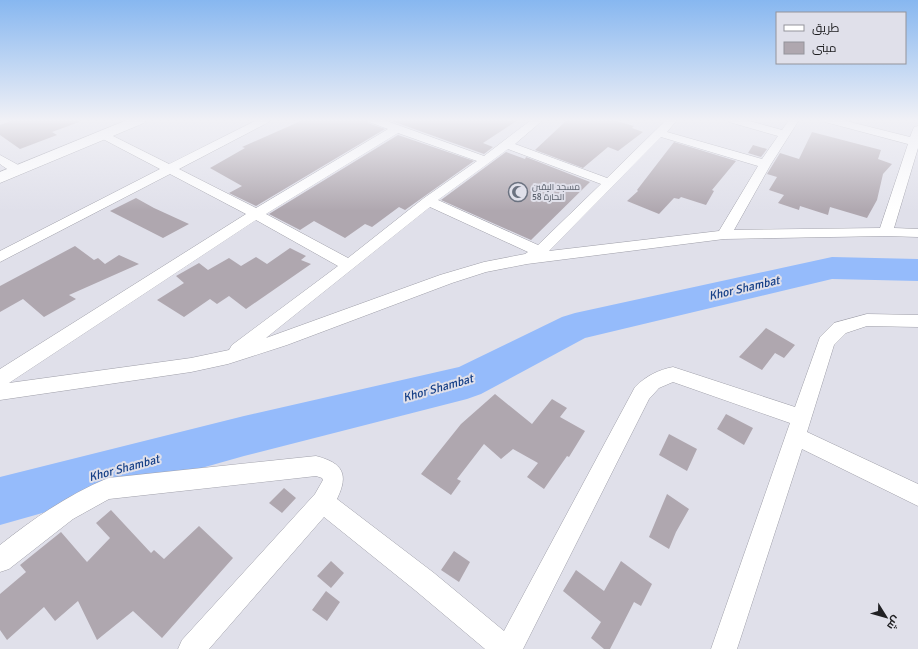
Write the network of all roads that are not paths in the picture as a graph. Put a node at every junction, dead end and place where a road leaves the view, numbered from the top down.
1 (66, 150) edge
2 (132, 150) edge
3 (207, 150) edge
4 (361, 150) edge
5 (457, 150) edge
6 (499, 150) edge
7 (521, 150) edge
8 (642, 150) edge
9 (718, 150) edge
10 (774, 150) edge
11 (913, 150) edge
12 (0, 159) edge
13 (485, 160) junction
14 (765, 164) junction
15 (18, 170) junction
16 (170, 170) junction
17 (0, 178) edge
18 (610, 183) junction
19 (429, 201) junction
20 (256, 214) junction
21 (886, 232) junction
22 (918, 233) edge
23 (724, 235) junction
24 (534, 256) junction
25 (0, 257) edge
26 (349, 265) junction
27 (918, 321) edge
28 (228, 357) junction
29 (0, 379) edge
30 (0, 392) edge
31 (799, 427) junction
32 (918, 495) edge
33 (323, 502) junction
34 (0, 560) edge
35 (191, 649) edge
36 (507, 649) edge
37 (724, 649) edge

1 - 15 street
2 - 16 street
3 - 16 street
4 - 20 street
5 - 13 street
6 - 13 street
7 - 18 street
8 - 18 street
9 - 14 street
10 - 14 street
11 - 21 street
12 - 15 street
13 - 19 street
14 - 23 street
15 - 17 street
16 - 20 street
16 - 25 street
18 - 24 street
19 - 24 street
19 - 26 street
20 - 26 street
20 - 29 street
21 - 22 street
21 - 23 street
23 - 24 street
24 - 28 street
26 - 28 street
27 - 31 street
28 - 30 street
31 - 32 street
31 - 36 street
31 - 37 street
33 - 34 street
33 - 35 street
33 - 36 street

